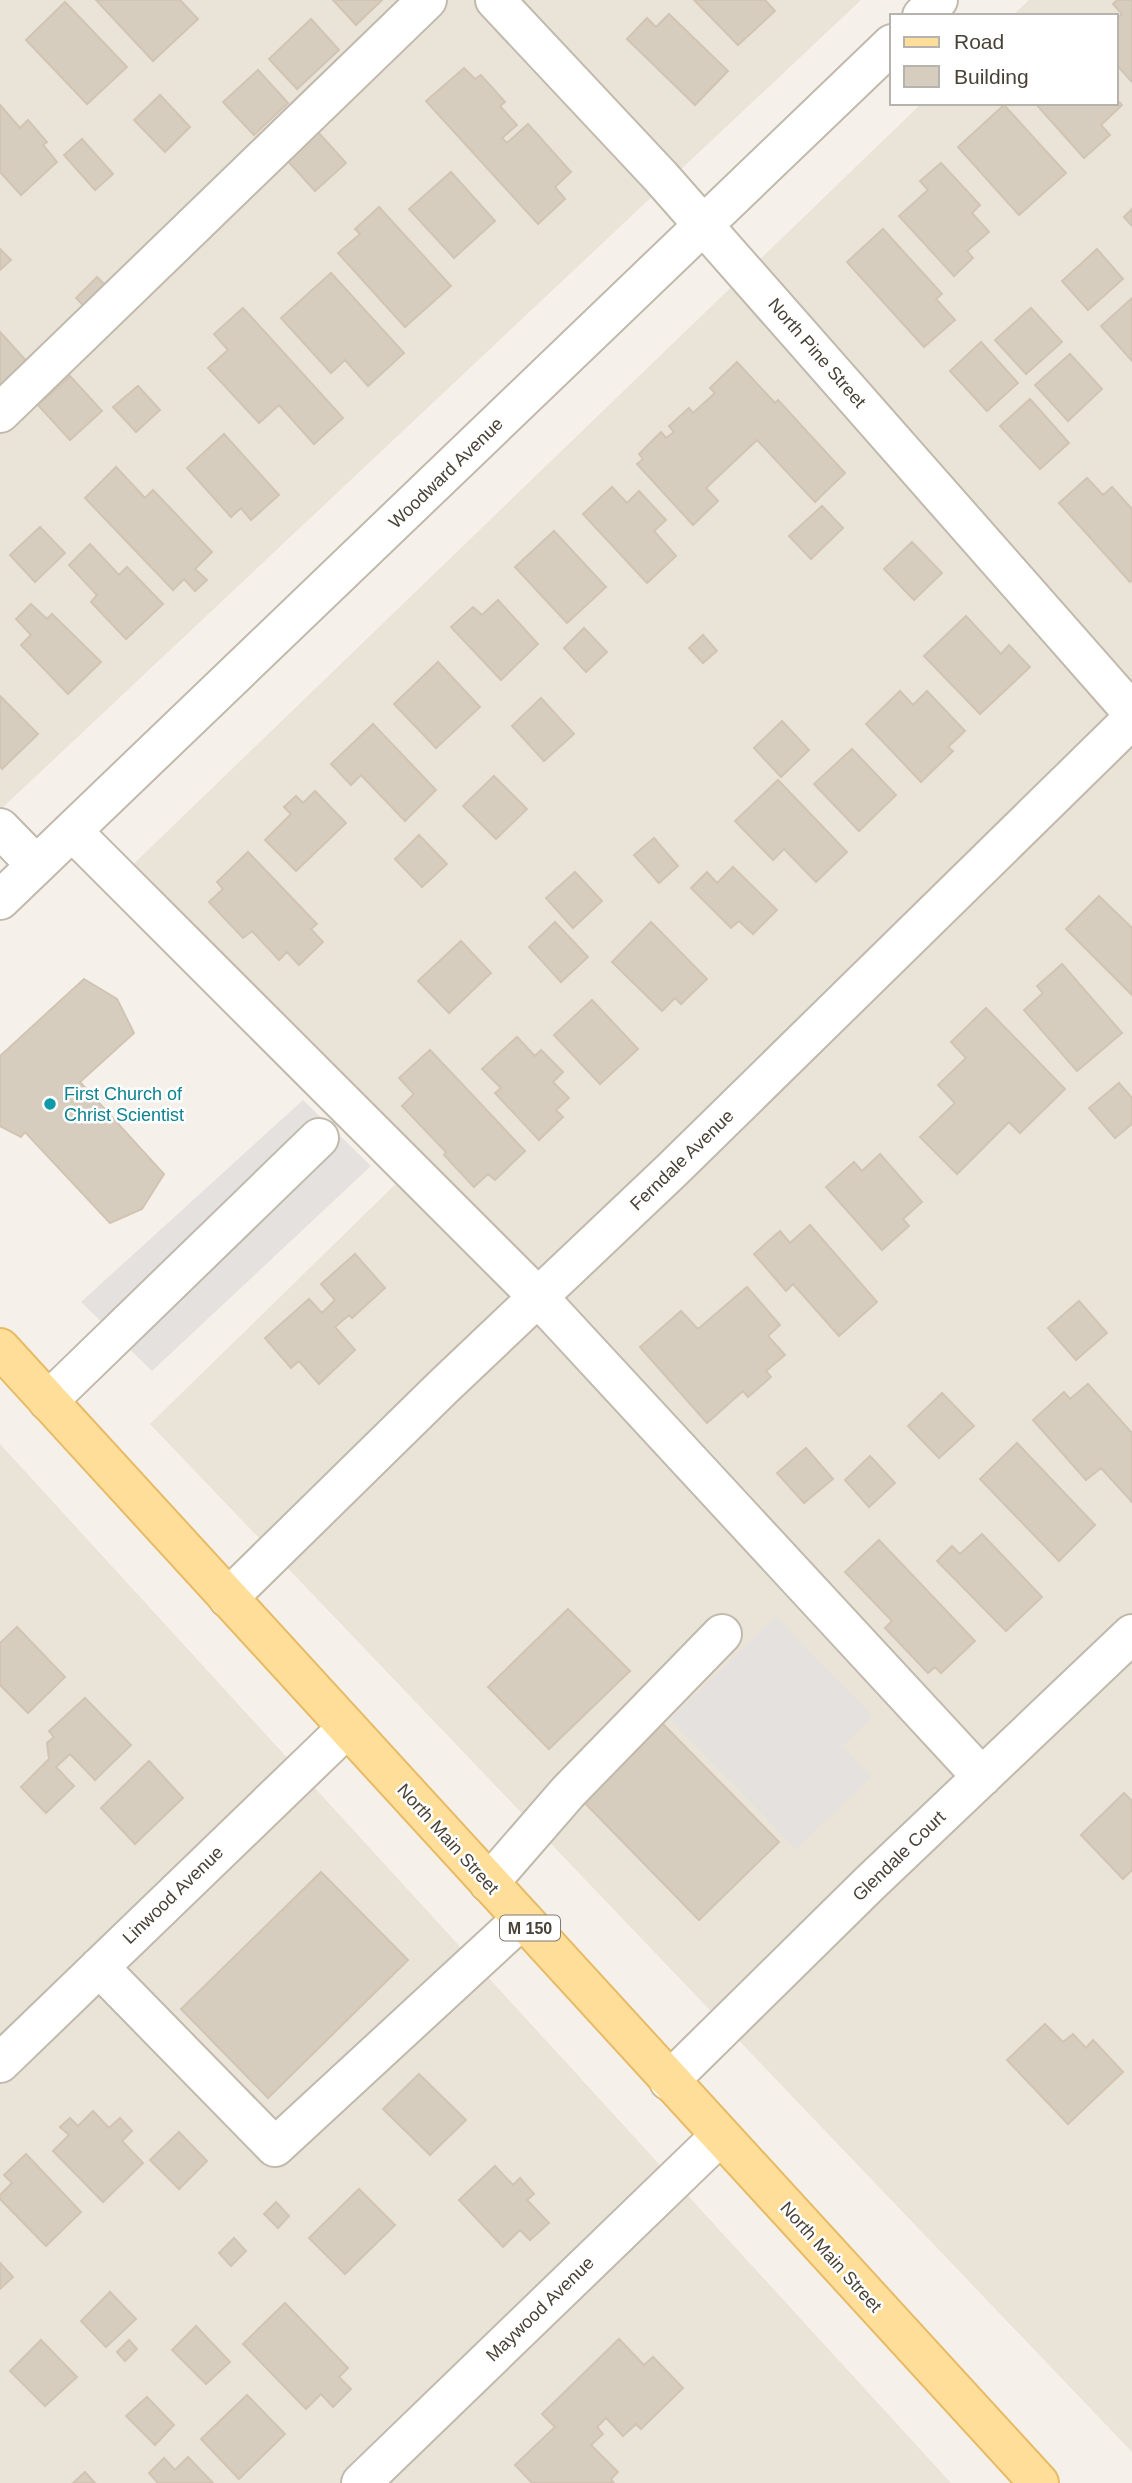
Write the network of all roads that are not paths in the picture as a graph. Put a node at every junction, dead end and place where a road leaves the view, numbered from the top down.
1 (427, 0) edge
2 (495, 0) edge
3 (938, 0) edge
4 (924, 14) edge
5 (890, 46) edge
6 (704, 226) junction
7 (0, 413) edge
8 (1132, 712) edge
9 (1132, 719) edge
10 (0, 828) edge
11 (72, 831) junction
12 (36, 865) junction
13 (0, 901) edge
14 (318, 1138) dead end
15 (538, 1297) junction
16 (0, 1348) edge
17 (48, 1401) junction
18 (228, 1598) junction
19 (722, 1634) dead end
20 (1132, 1634) edge
21 (347, 1728) junction
22 (982, 1777) junction
23 (489, 1883) junction
24 (522, 1920) junction
25 (99, 1967) junction
26 (0, 2063) edge
27 (669, 2081) junction
28 (720, 2136) junction
29 (361, 2483) edge
30 (1039, 2483) edge

1 - 7 street
2 - 6 street, North Pine Street
3 - 4 street
5 - 6 street, Woodward Avenue
6 - 8 street, North Pine Street
6 - 11 street, Woodward Avenue
9 - 15 street, Ferndale Avenue
10 - 12 street
11 - 12 street, Woodward Avenue
11 - 15 street
12 - 13 street, Woodward Avenue
14 - 17 street
15 - 18 street, Ferndale Avenue
15 - 22 street
16 - 17 main road, North Main Street / M 150
17 - 18 main road, North Main Street / M 150
18 - 21 main road, North Main Street / M 150
19 - 23 street
20 - 22 street, Glendale Court
21 - 23 main road, North Main Street / M 150
21 - 25 street, Linwood Avenue
22 - 27 street, Glendale Court
23 - 24 main road, North Main Street / M 150
24 - 25 street
24 - 27 main road, North Main Street / M 150
25 - 26 street, Linwood Avenue
27 - 28 main road, North Main Street / M 150
28 - 29 street, Maywood Avenue
28 - 30 main road, North Main Street / M 150

